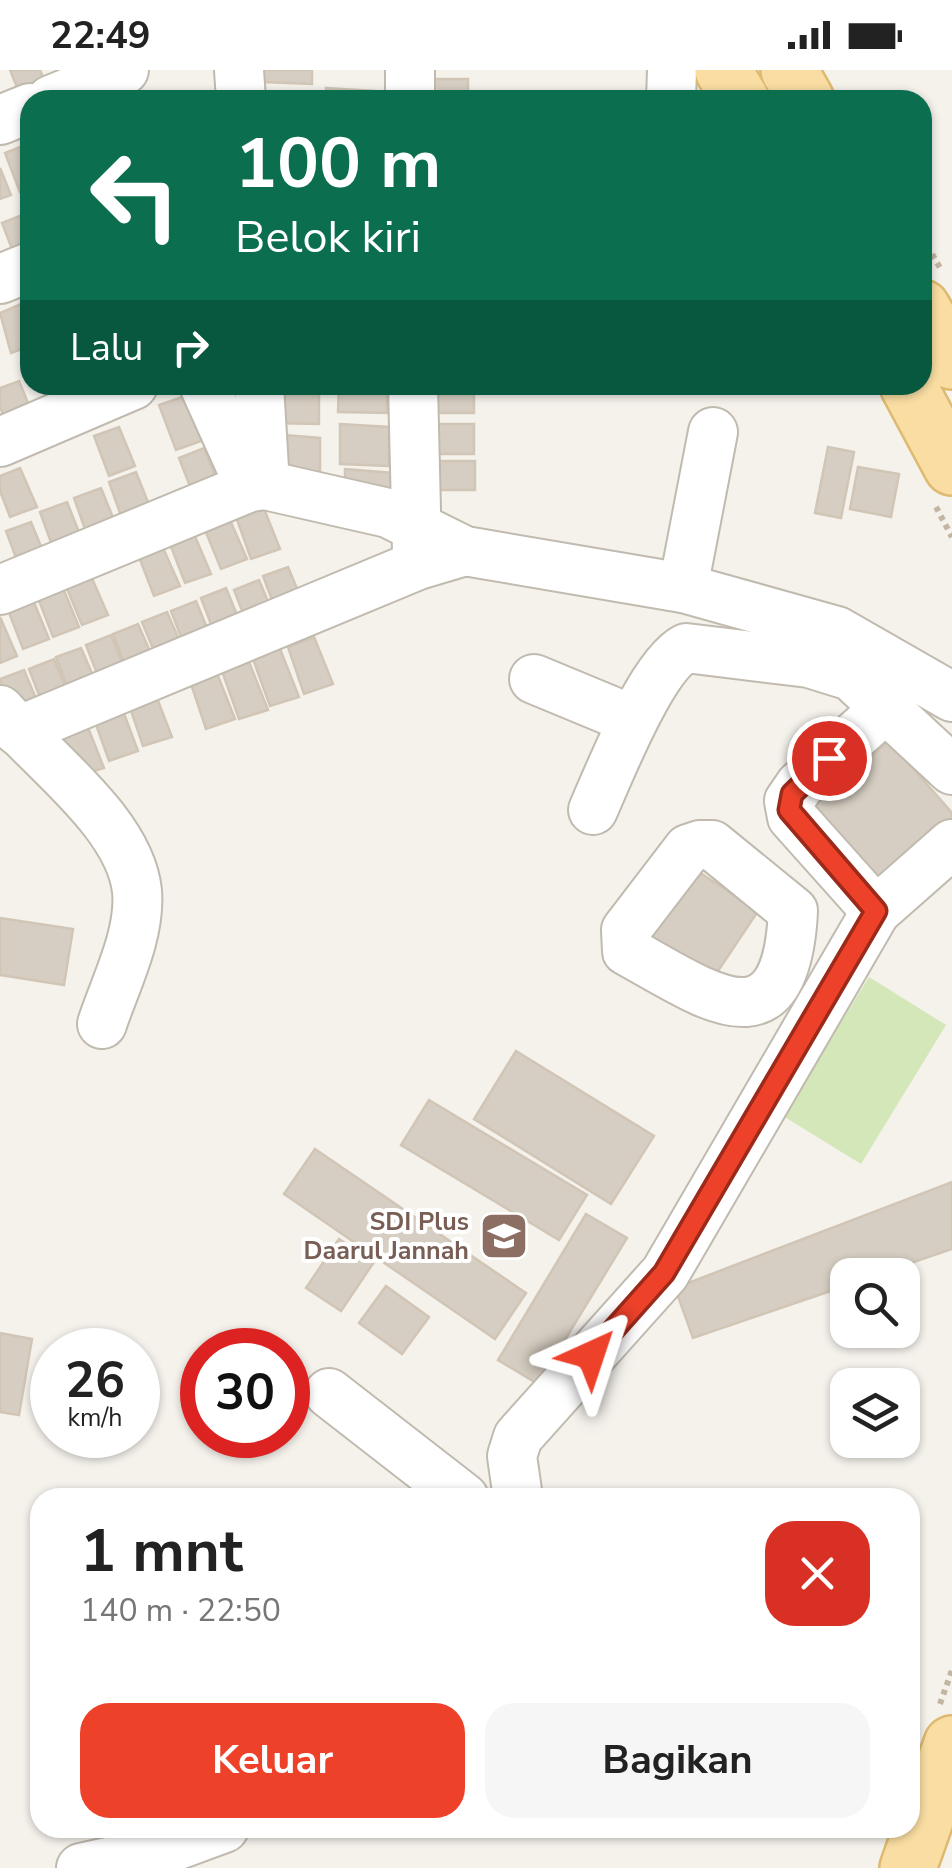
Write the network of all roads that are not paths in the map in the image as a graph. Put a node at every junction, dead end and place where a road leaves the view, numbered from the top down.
1 (124, 70) edge
2 (70, 90) edge
3 (932, 326) edge
4 (952, 361) edge
5 (110, 395) edge
6 (209, 395) edge
7 (259, 395) edge
8 (413, 395) edge
9 (913, 395) edge
10 (714, 432) dead end
11 (0, 442) edge
12 (952, 467) edge
13 (257, 486) junction
14 (416, 544) junction
15 (683, 588) junction
16 (0, 590) edge
17 (534, 679) dead end
18 (952, 697) edge
19 (888, 706) junction
20 (9, 720) edge
21 (633, 720) junction
22 (952, 770) edge
23 (593, 810) dead end
24 (952, 844) edge
25 (876, 911) junction
26 (102, 1024) dead end
27 (329, 1393) dead end
28 (451, 1488) edge
29 (517, 1488) edge
30 (952, 1744) edge
31 (920, 1834) edge
32 (206, 1838) edge
33 (919, 1838) edge
34 (170, 1858) edge
35 (81, 1868) edge
36 (908, 1868) edge

1 - 2 street
3 - 4 main road
5 - 11 street
6 - 13 street
7 - 13 street
8 - 14 street
9 - 12 main road
10 - 15 street
13 - 14 street
13 - 16 street
14 - 15 street
14 - 20 street
15 - 18 street
17 - 21 street
19 - 21 street
19 - 22 street
19 - 25 street
20 - 26 street
21 - 23 street
24 - 25 street
25 - 29 street
27 - 28 street
30 - 31 main road
32 - 34 street
33 - 36 main road
34 - 35 street

